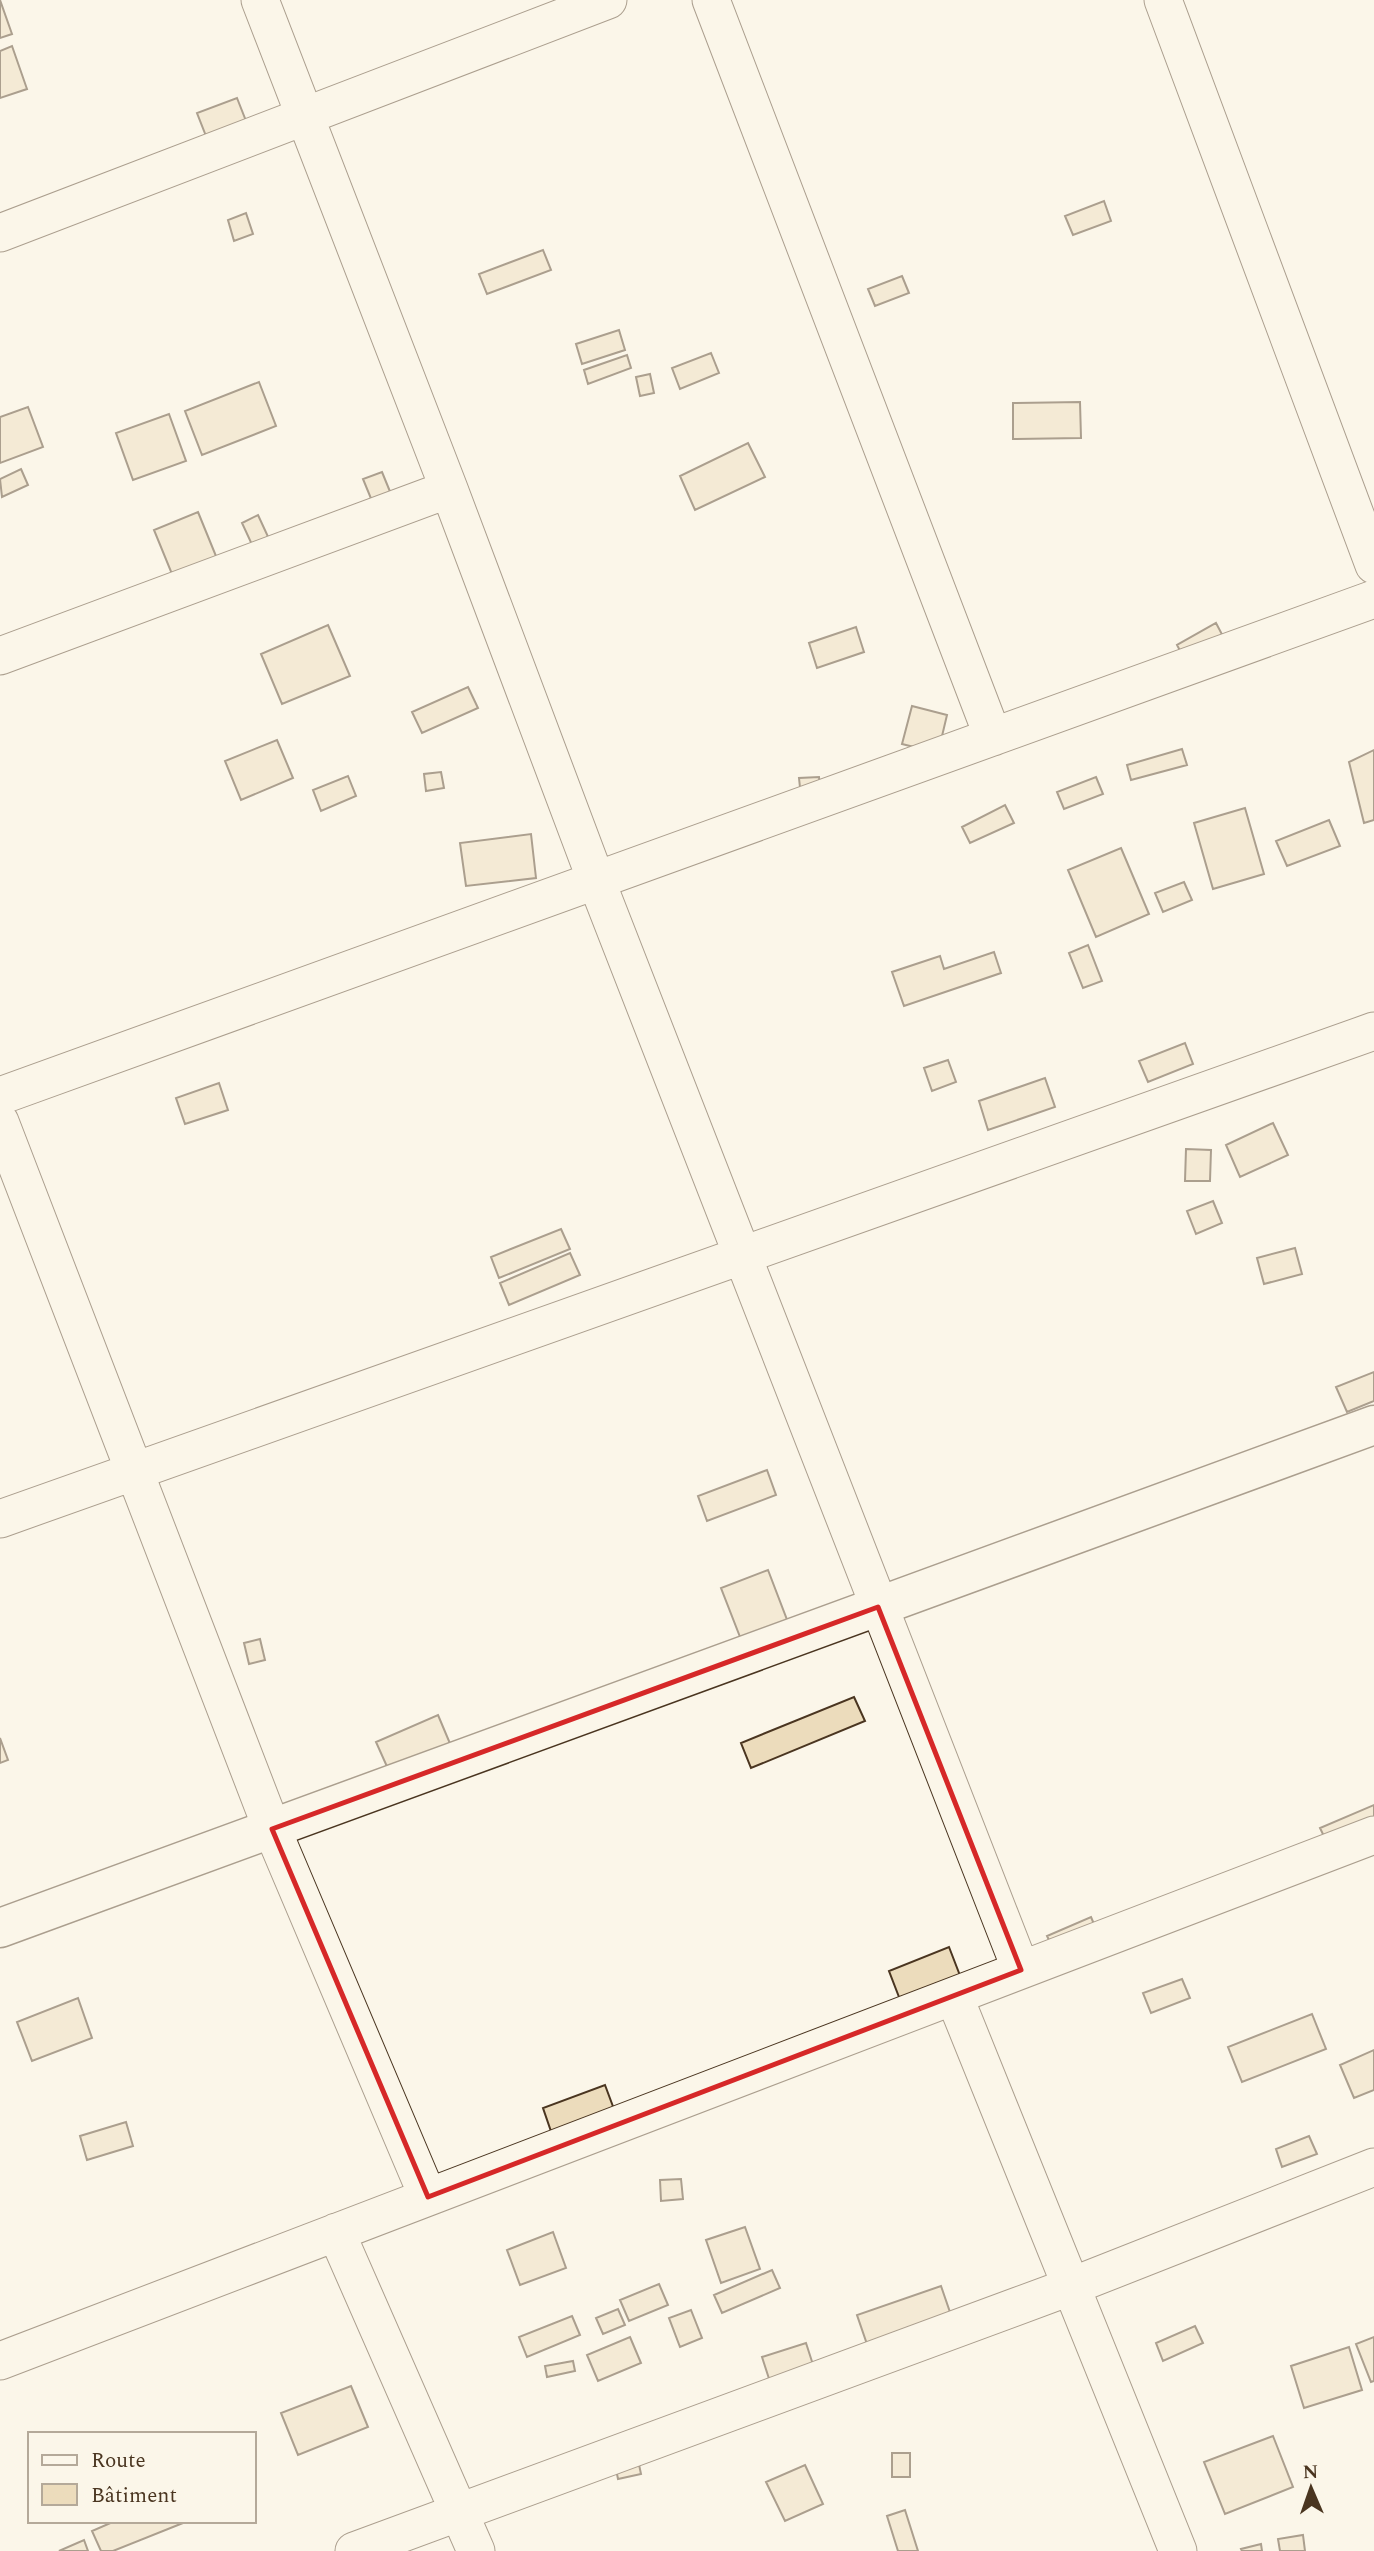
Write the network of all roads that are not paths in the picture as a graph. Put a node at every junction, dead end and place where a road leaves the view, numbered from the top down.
1 (260, 0) edge
2 (608, 0) edge
3 (711, 0) edge
4 (1163, 0) edge
5 (305, 116) junction
6 (0, 233) edge
7 (449, 489) junction
8 (1374, 565) edge
9 (1374, 599) edge
10 (0, 656) edge
11 (993, 737) junction
12 (596, 880) junction
13 (1374, 1031) edge
14 (0, 1096) edge
15 (0, 1122) edge
16 (743, 1255) junction
17 (1374, 1425) edge
18 (136, 1471) junction
19 (0, 1519) edge
20 (878, 1607) junction
21 (272, 1829) junction
22 (1374, 1835) edge
23 (0, 1928) edge
24 (1021, 1970) junction
25 (954, 1996) junction
26 (1374, 2167) edge
27 (428, 2197) junction
28 (336, 2232) junction
29 (1072, 2286) junction
30 (0, 2361) edge
31 (459, 2512) junction
32 (354, 2551) edge
33 (476, 2551) edge
34 (1178, 2551) edge

1 - 5 street
2 - 5 street
3 - 11 street
4 - 8 street
5 - 6 street
5 - 7 street
7 - 10 street
7 - 12 street
9 - 11 street
11 - 12 street
12 - 14 street
12 - 16 street
13 - 16 street
15 - 18 street
16 - 18 street
16 - 20 street
17 - 20 street
18 - 19 street
18 - 21 street
20 - 21 street
20 - 24 street
21 - 23 street
21 - 27 street
22 - 24 street
24 - 25 street
25 - 27 street
25 - 29 street
26 - 29 street
27 - 28 street
28 - 30 street
28 - 31 street
29 - 31 street
29 - 34 street
31 - 32 street
31 - 33 street

